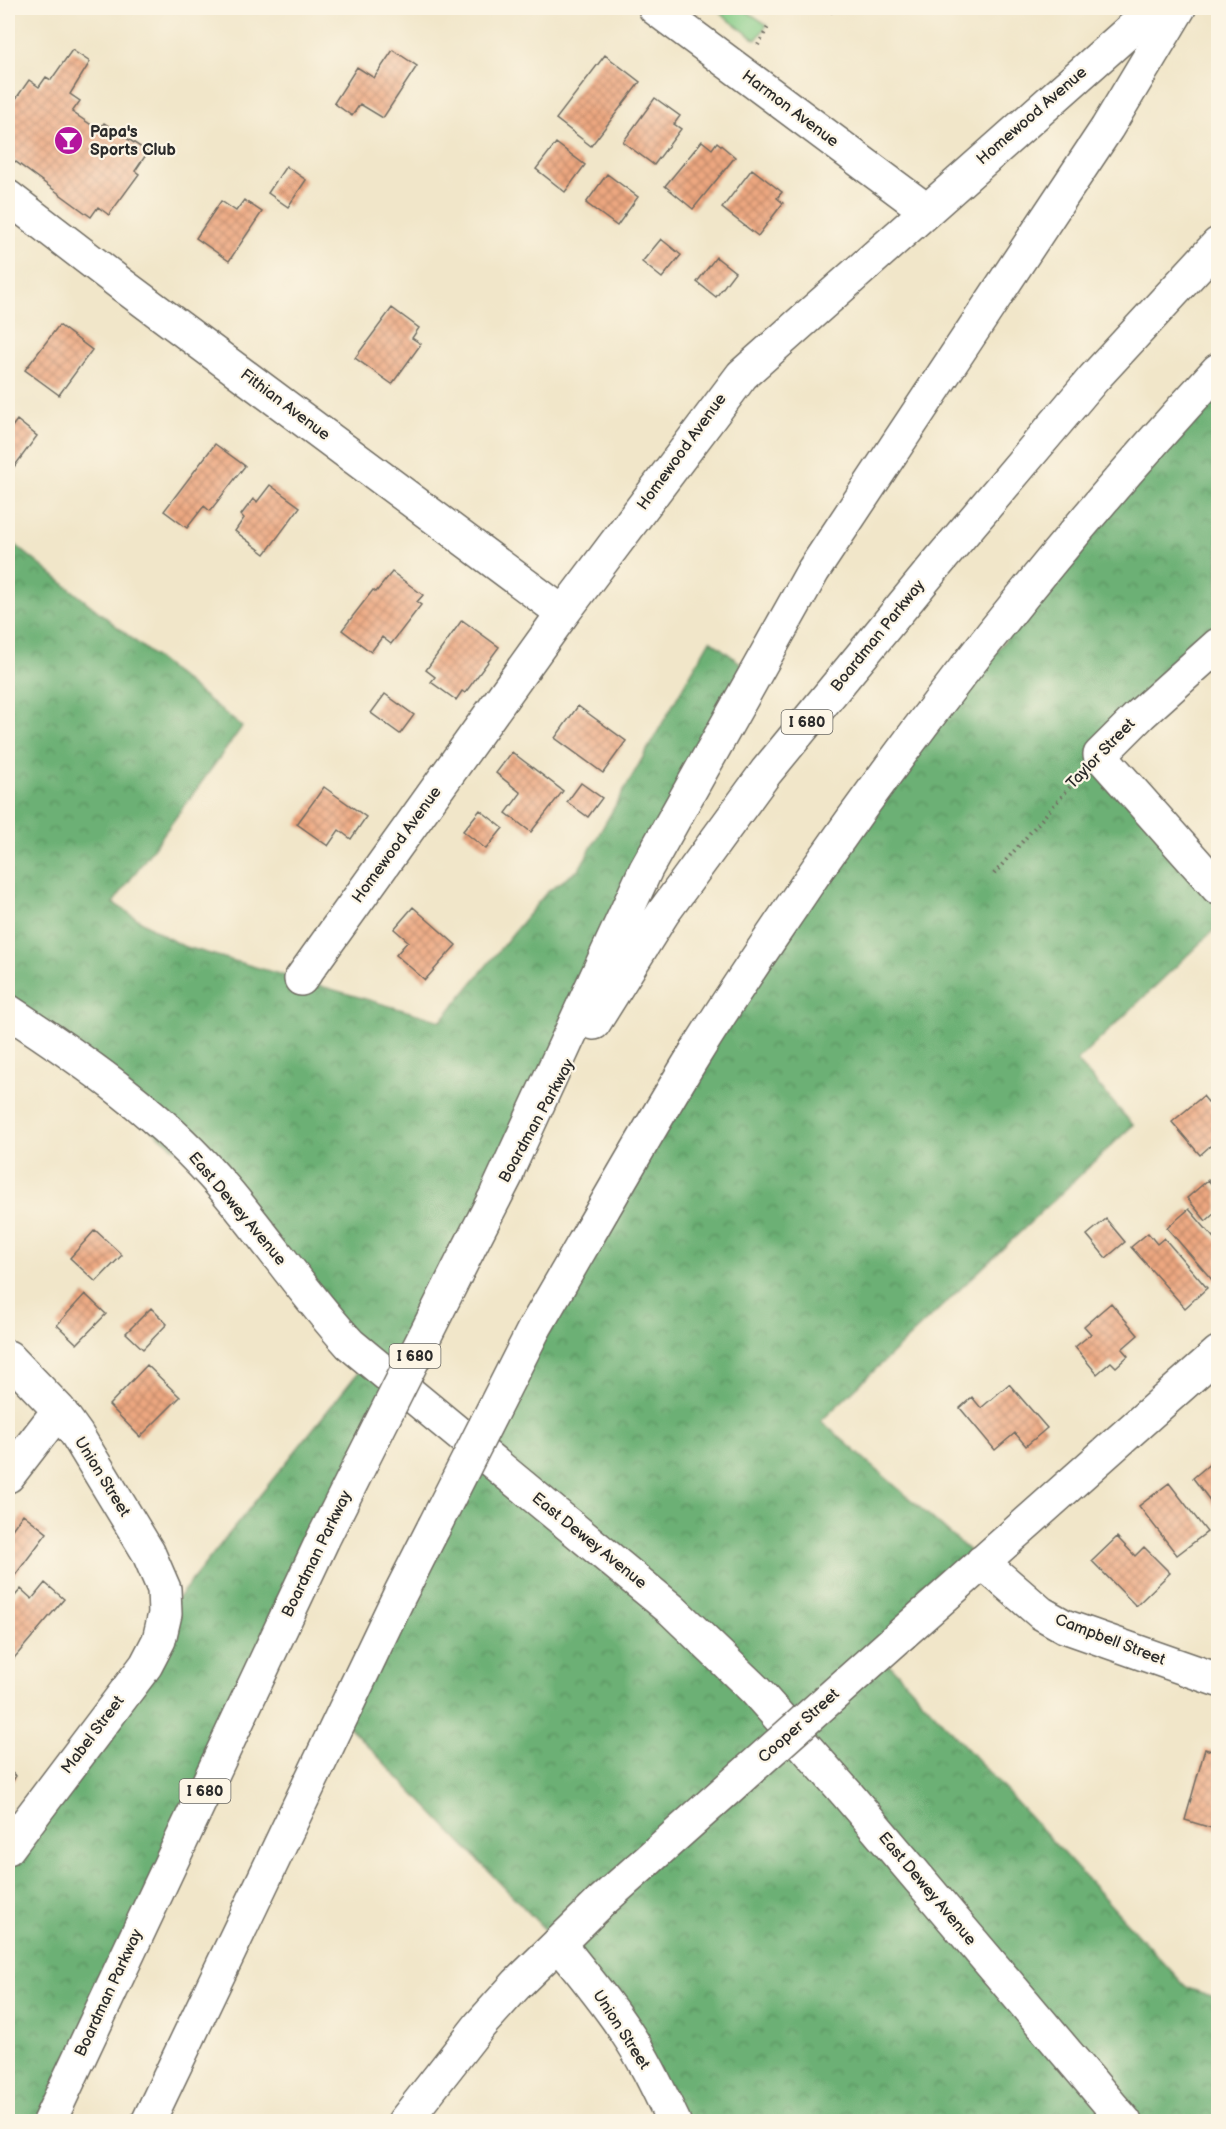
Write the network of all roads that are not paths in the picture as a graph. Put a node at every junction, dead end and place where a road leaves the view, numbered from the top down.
1 (655, 8) edge
2 (1155, 8) edge
3 (1179, 8) edge
4 (8, 196) edge
5 (926, 210) junction
6 (1218, 244) edge
7 (1218, 370) edge
8 (563, 613) junction
9 (1218, 645) edge
10 (1218, 888) edge
11 (301, 979) dead end
12 (8, 1011) edge
13 (497, 1192) junction
14 (1218, 1353) edge
15 (8, 1357) edge
16 (59, 1410) junction
17 (8, 1476) edge
18 (982, 1562) junction
19 (165, 1614) joint
20 (1218, 1680) edge
21 (8, 1848) edge
22 (559, 1944) junction
23 (49, 2121) edge
24 (148, 2121) edge
25 (404, 2121) edge
26 (674, 2121) edge
27 (1125, 2121) edge

1 - 5 main road, Harmon Avenue
2 - 5 main road, Homewood Avenue
3 - 13 main road
4 - 8 main road, Fithian Avenue
5 - 8 main road, Homewood Avenue
6 - 13 main road, Boardman Parkway / I 680
7 - 24 main road, bridge
8 - 11 main road, Homewood Avenue
9 - 10 main road, Taylor Street
12 - 27 main road, East Dewey Avenue
13 - 23 main road, Boardman Parkway / I 680, bridge
14 - 18 main road, Cooper Street
15 - 16 main road, Union Street
16 - 17 main road
16 - 19 main road, Union Street
18 - 20 main road, Campbell Street
18 - 22 main road, Cooper Street, bridge
19 - 21 main road, Mabel Street
22 - 25 main road, Cooper Street
22 - 26 main road, Union Street

